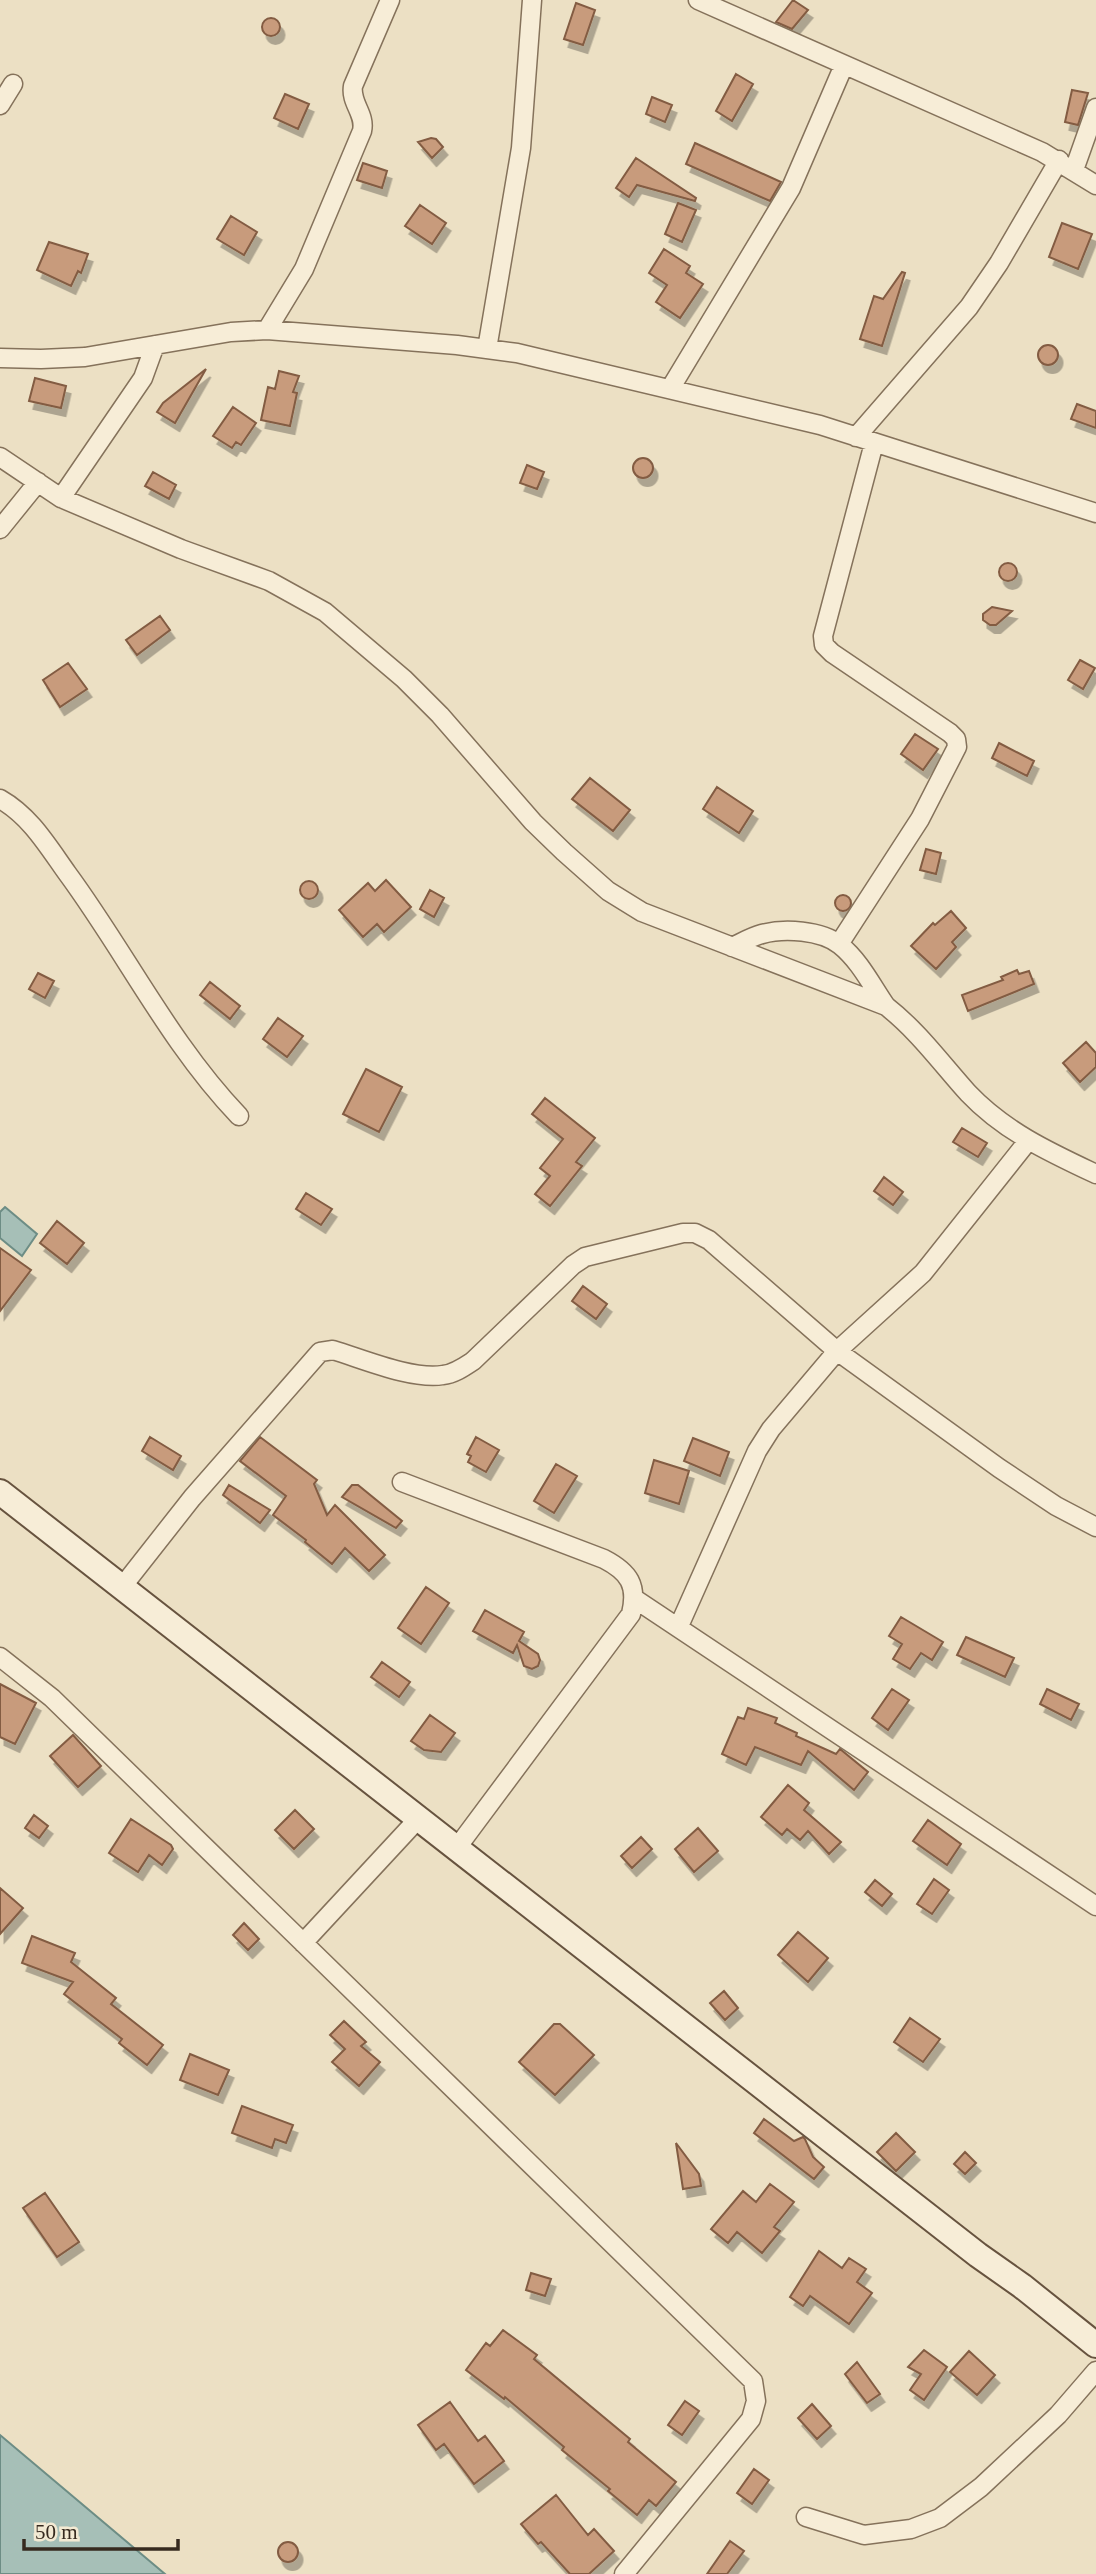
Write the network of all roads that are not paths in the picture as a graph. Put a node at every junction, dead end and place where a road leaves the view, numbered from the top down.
1 (390, 0) edge
2 (532, 0) edge
3 (698, 0) edge
4 (844, 65) junction
5 (13, 84) dead end
6 (0, 105) edge
7 (1096, 108) edge
8 (1066, 165) junction
9 (1096, 185) edge
10 (267, 330) junction
11 (155, 345) junction
12 (487, 349) junction
13 (0, 358) edge
14 (670, 389) junction
15 (856, 437) junction
16 (874, 443) junction
17 (0, 457) edge
18 (38, 482) junction
19 (61, 498) junction
20 (1096, 513) edge
21 (0, 529) edge
22 (0, 799) edge
23 (839, 944) junction
24 (732, 947) junction
25 (886, 1006) junction
26 (239, 1116) dead end
27 (1028, 1140) junction
28 (1096, 1174) edge
29 (837, 1352) junction
30 (402, 1482) dead end
31 (0, 1492) edge
32 (1096, 1527) edge
33 (122, 1587) junction
34 (635, 1599) junction
35 (679, 1626) junction
36 (0, 1657) edge
37 (418, 1819) junction
38 (456, 1849) junction
39 (1096, 1906) edge
40 (303, 1943) junction
41 (1096, 2345) edge
42 (1096, 2371) edge
43 (807, 2517) dead end
44 (624, 2574) edge

1 - 10 street
2 - 12 street
3 - 4 street
4 - 8 street
4 - 14 street
5 - 6 street
7 - 8 street
8 - 9 street
8 - 15 street
10 - 11 street
10 - 12 street
11 - 13 street
11 - 19 street
12 - 14 street
14 - 15 street
15 - 16 street
16 - 20 street
16 - 23 street
17 - 18 street
18 - 19 street
18 - 21 street
19 - 24 street
22 - 26 street
23 - 24 street
23 - 25 street
24 - 25 street
25 - 27 street
27 - 28 street
27 - 29 street
29 - 32 street
29 - 33 street
29 - 35 street
30 - 34 street
31 - 33 main road
33 - 37 main road
34 - 35 street
34 - 38 street
35 - 39 street
36 - 40 street
37 - 38 main road
37 - 40 street
38 - 41 main road
40 - 44 street
42 - 43 street

